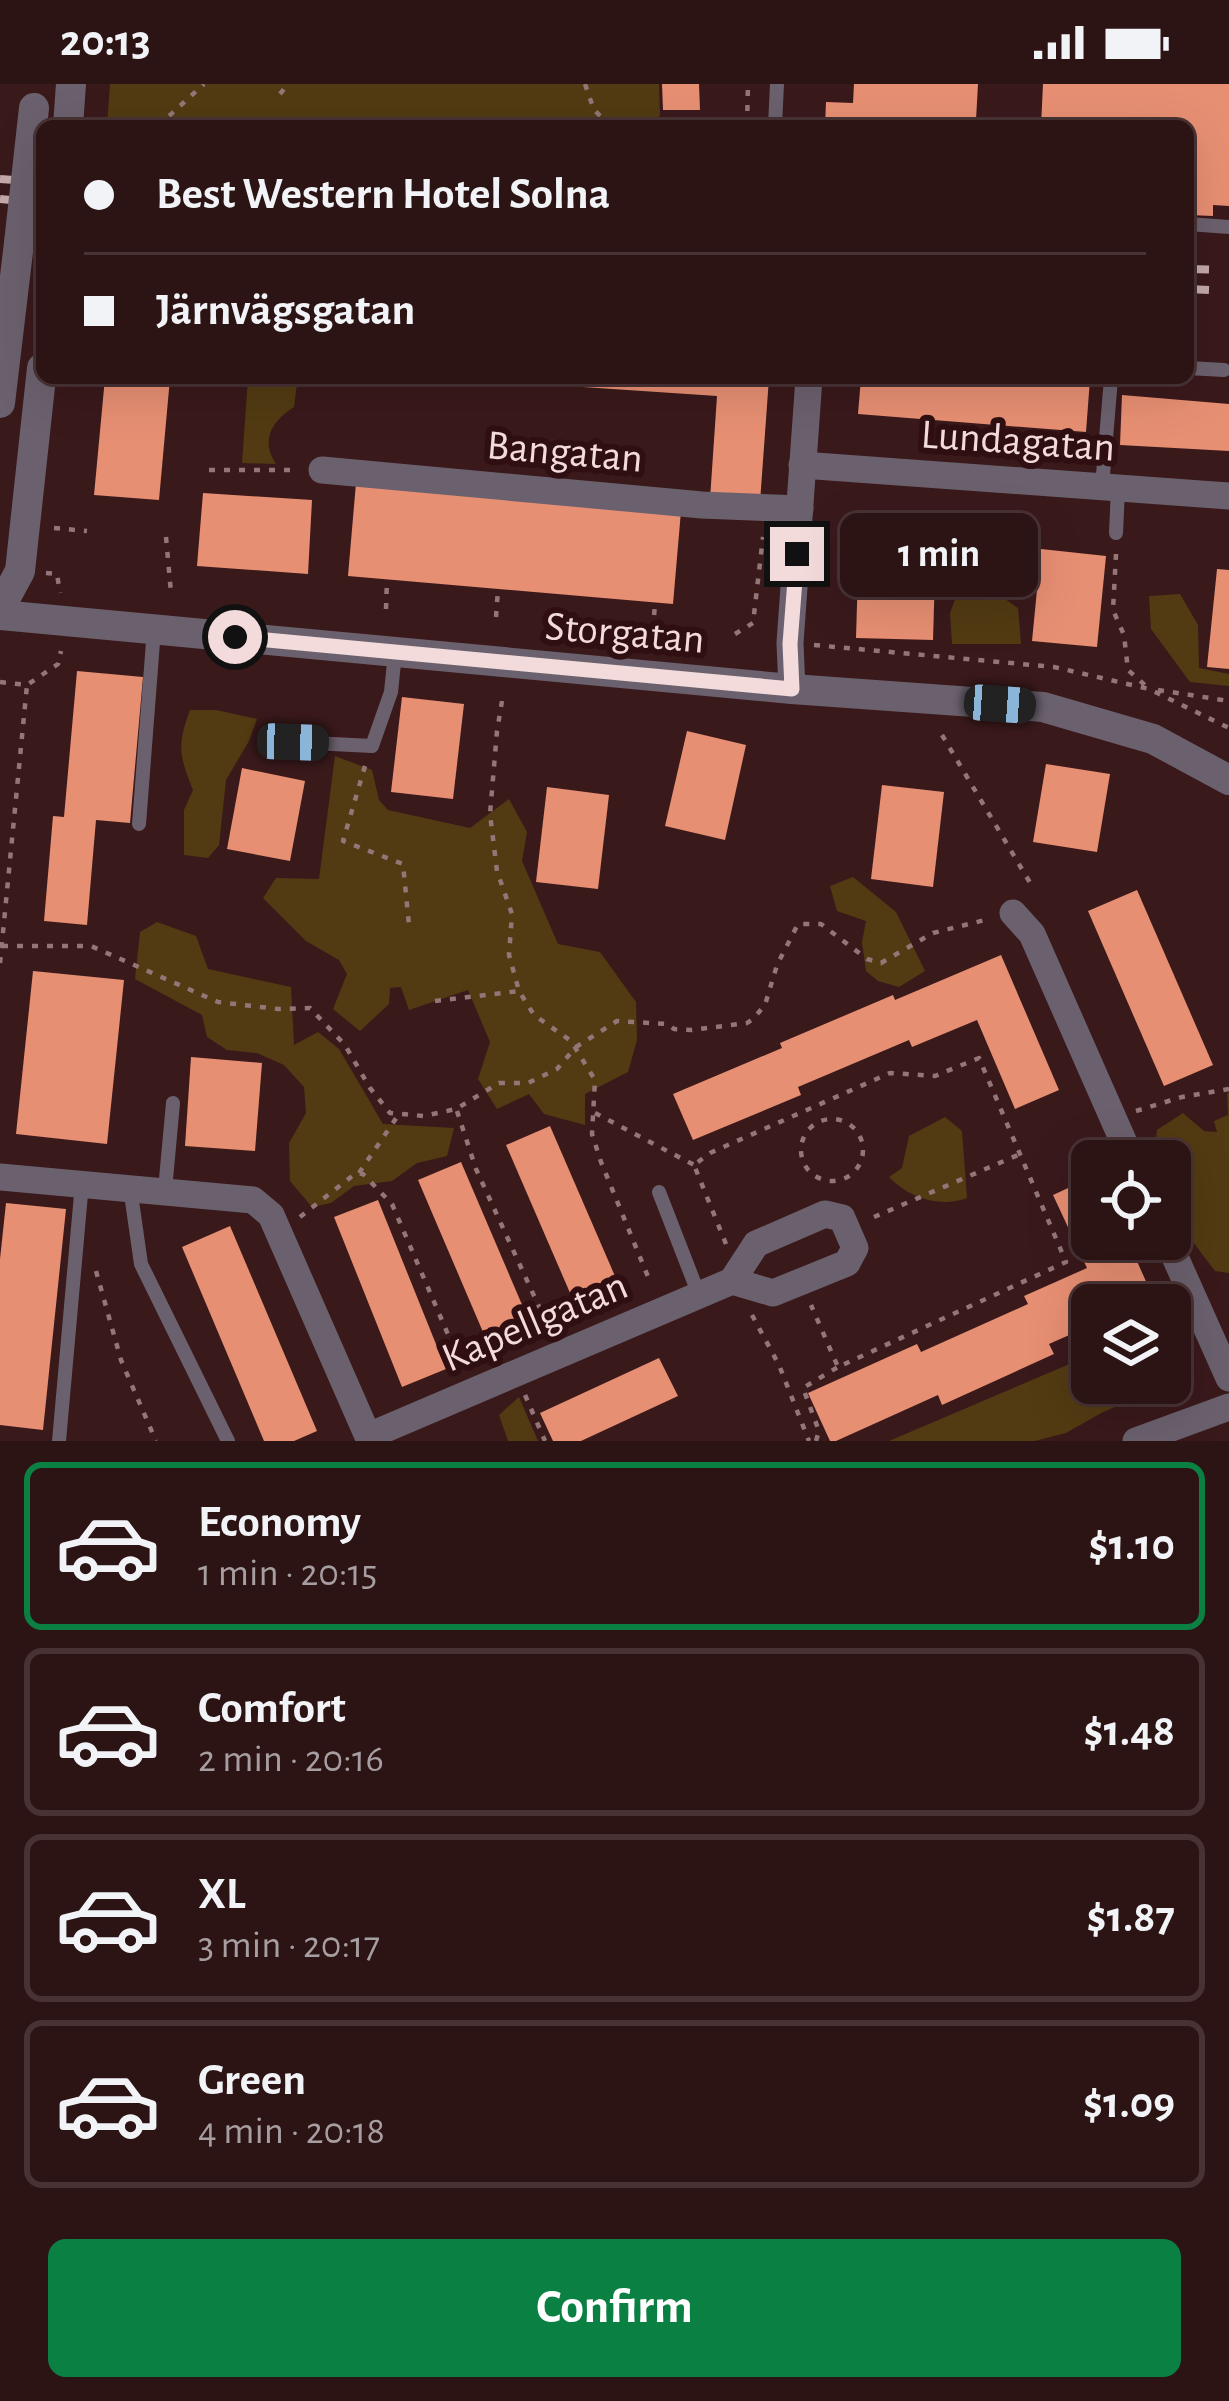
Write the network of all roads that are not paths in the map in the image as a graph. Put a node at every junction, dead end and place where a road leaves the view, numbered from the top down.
1 (777, 84) edge
2 (34, 96) edge
3 (775, 120) edge
4 (1194, 224) edge
5 (1229, 227) edge
6 (1194, 368) edge
7 (1224, 370) dead end
8 (40, 384) edge
9 (809, 384) edge
10 (1111, 384) edge
11 (0, 403) edge
12 (802, 466) junction
13 (322, 470) road end
14 (1110, 488) junction
15 (1229, 496) edge
16 (800, 508) junction
17 (1116, 533) road end
18 (0, 611) edge
19 (154, 629) junction
20 (395, 652) junction
21 (792, 689) junction
22 (293, 742) dead end
23 (1229, 780) edge
24 (139, 824) dead end
25 (1013, 913) road end
26 (173, 1103) dead end
27 (1123, 1140) edge
28 (0, 1177) edge
29 (82, 1183) junction
30 (130, 1187) junction
31 (165, 1190) junction
32 (658, 1192) dead end
33 (1176, 1260) edge
34 (732, 1281) junction
35 (699, 1295) junction
36 (1229, 1378) edge
37 (1229, 1407) edge
38 (369, 1438) edge
39 (59, 1441) edge
40 (228, 1441) edge
41 (1136, 1441) edge

1 - 3 lane
2 - 11 street, bridge
4 - 5 lane
6 - 7 lane
8 - 18 street
9 - 12 street
10 - 14 lane
12 - 14 street, Lundagatan
12 - 16 street
13 - 16 street, Bangatan
14 - 15 street, Lundagatan
14 - 17 lane
16 - 21 street
18 - 19 street, Storgatan
19 - 20 street, Storgatan
19 - 24 lane
20 - 21 street, Storgatan
20 - 22 lane
21 - 23 street, Storgatan
25 - 27 street
26 - 31 lane
28 - 29 street
29 - 30 street
29 - 39 lane
30 - 31 street
30 - 40 lane
31 - 38 street
32 - 35 lane
33 - 36 street
34 - 34 street, Kapellgatan
34 - 35 street, Kapellgatan
35 - 38 street, Kapellgatan
37 - 41 street

